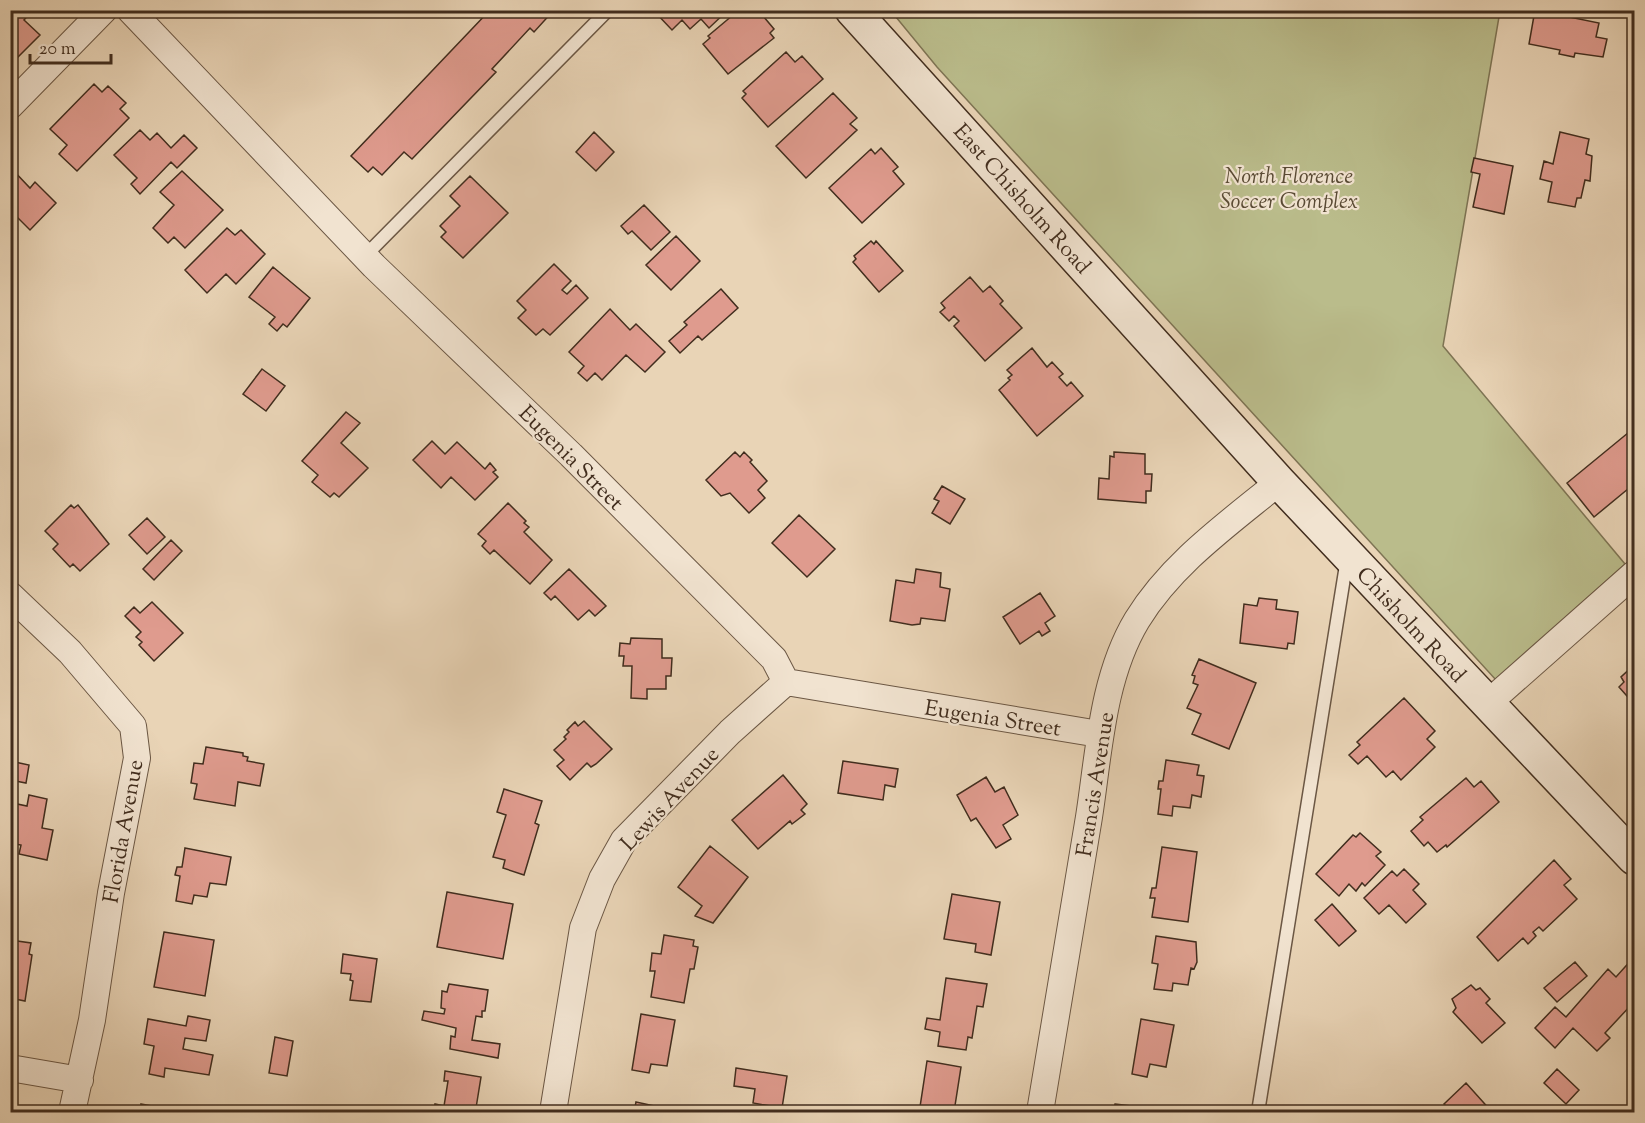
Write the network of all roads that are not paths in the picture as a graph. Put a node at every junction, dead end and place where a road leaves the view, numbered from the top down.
1 (104, 10) edge
2 (130, 10) edge
3 (608, 10) edge
4 (852, 10) edge
5 (10, 106) edge
6 (364, 256) junction
7 (1194, 386) joint
8 (1279, 482) junction
9 (1347, 555) junction
10 (1635, 574) edge
11 (10, 596) edge
12 (786, 682) junction
13 (1487, 704) junction
14 (1099, 734) junction
15 (1635, 858) edge
16 (10, 1068) edge
17 (80, 1080) junction
18 (72, 1113) edge
19 (553, 1113) edge
20 (1040, 1113) edge
21 (1258, 1113) edge

1 - 5 street
2 - 6 street, Eugenia Street
3 - 6 lane
4 - 7 main road, East Chisholm Road
6 - 12 street, Eugenia Street
7 - 8 main road, Chisholm Road
8 - 9 main road, Chisholm Road
8 - 14 street, Francis Avenue
9 - 13 main road, Chisholm Road
9 - 21 lane
10 - 13 street
11 - 17 street, Florida Avenue
12 - 14 street, Eugenia Street
12 - 19 street, Lewis Avenue
13 - 15 main road, Chisholm Road
14 - 20 street, Francis Avenue
16 - 17 street
17 - 18 street, Florida Avenue

